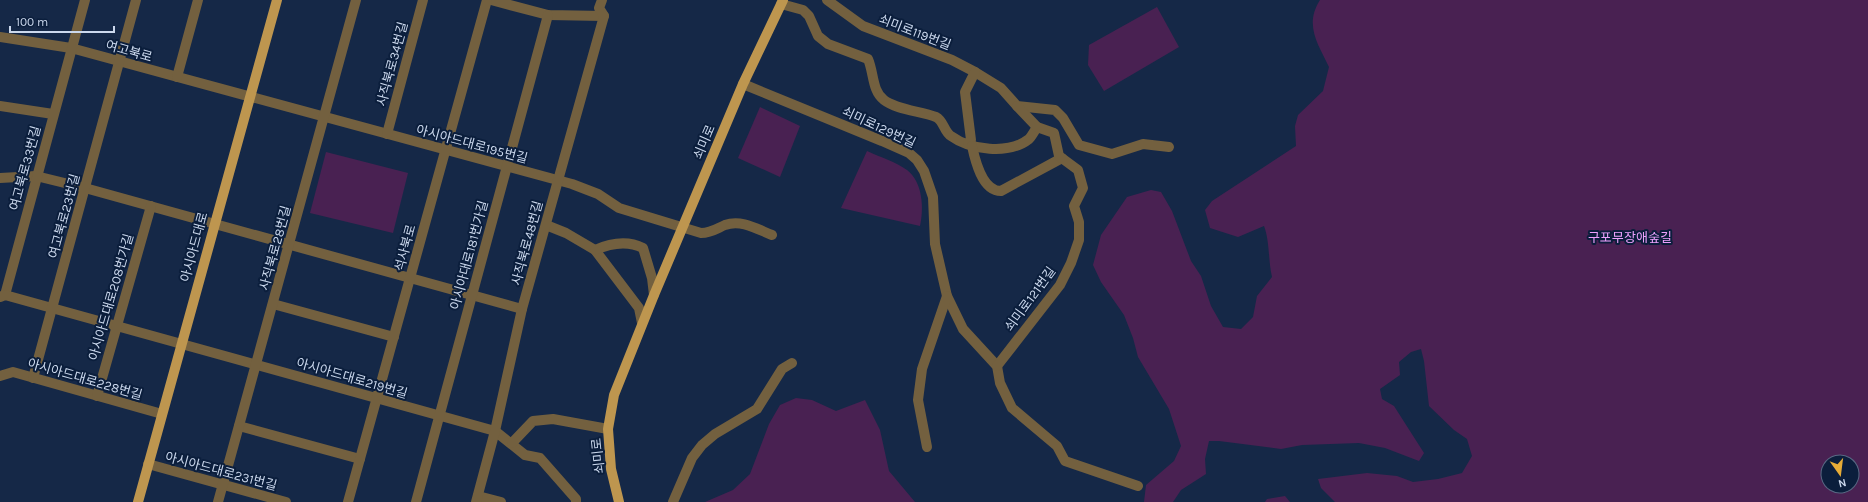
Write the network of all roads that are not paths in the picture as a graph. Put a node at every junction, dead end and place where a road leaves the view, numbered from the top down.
1 (85, 0) edge
2 (136, 0) edge
3 (198, 0) edge
4 (277, 0) edge
5 (356, 0) edge
6 (423, 0) edge
7 (487, 0) edge
8 (491, 0) edge
9 (602, 0) edge
10 (827, 0) edge
11 (782, 2) edge
12 (548, 15) junction
13 (604, 16) junction
14 (0, 37) edge
15 (71, 48) junction
16 (119, 61) junction
17 (976, 72) junction
18 (177, 77) junction
19 (743, 84) junction
20 (250, 98) junction
21 (0, 106) edge
22 (1017, 106) junction
23 (53, 114) junction
24 (324, 118) junction
25 (1037, 127) junction
26 (387, 134) junction
27 (970, 144) junction
28 (1169, 147) dead end
29 (446, 150) junction
30 (1062, 158) junction
31 (507, 167) junction
32 (36, 176) junction
33 (0, 178) edge
34 (558, 180) junction
35 (85, 188) junction
36 (151, 206) junction
37 (214, 224) junction
38 (546, 224) junction
39 (682, 227) junction
40 (772, 235) dead end
41 (289, 245) junction
42 (595, 250) junction
43 (410, 278) junction
44 (472, 295) junction
45 (654, 295) junction
46 (2, 296) edge
47 (947, 296) junction
48 (273, 304) junction
49 (52, 308) junction
50 (522, 309) junction
51 (642, 323) junction
52 (117, 326) junction
53 (394, 337) junction
54 (182, 343) junction
55 (792, 363) dead end
56 (256, 364) junction
57 (997, 366) junction
58 (0, 376) edge
59 (33, 378) junction
60 (97, 396) junction
61 (377, 398) junction
62 (162, 414) junction
63 (439, 416) junction
64 (239, 426) junction
65 (608, 429) junction
66 (495, 431) junction
67 (512, 443) junction
68 (927, 447) dead end
69 (360, 460) junction
70 (148, 464) junction
71 (223, 485) junction
72 (1138, 486) dead end
73 (477, 499) edge
74 (138, 502) edge
75 (218, 502) edge
76 (286, 502) edge
77 (348, 502) edge
78 (416, 502) edge
79 (501, 502) edge
80 (576, 502) edge
81 (619, 502) edge
82 (673, 502) edge

1 - 15 street, 여고북로33번길
2 - 16 street, 여고북로23번길
3 - 18 street
4 - 20 main road, 아시아드대로
5 - 24 street, 사직북로28번길
6 - 26 street, 사직북로34번길
7 - 29 street, 석사북로
8 - 12 street
9 - 13 street, 사직북로48번길
10 - 17 street, 쇠미로119번길
11 - 19 main road, 쇠미로
11 - 27 street
12 - 13 street
12 - 31 street, 아시아대로181번가길
13 - 34 street, 사직북로48번길
14 - 15 street, 여고북로
15 - 16 street, 여고북로
15 - 23 street, 여고북로33번길
16 - 18 street, 여고북로
16 - 35 street, 여고북로23번길
17 - 22 street, 쇠미로119번길
17 - 27 street
18 - 20 street, 여고북로
19 - 39 main road, 쇠미로
19 - 47 street, 쇠미로129번길
20 - 24 street, 아시아드대로195번길
20 - 37 main road, 아시아드대로
21 - 23 street
22 - 25 street, 쇠미로119번길
22 - 28 street
23 - 32 street, 여고북로33번길
24 - 26 street, 아시아드대로195번길
24 - 41 street, 사직북로28번길
25 - 27 street
25 - 30 street
26 - 29 street, 아시아드대로195번길
27 - 30 street
29 - 31 street, 아시아드대로195번길
29 - 43 street, 석사북로
30 - 57 street, 쇠미로121번길
31 - 34 street, 아시아드대로195번길
31 - 44 street, 아시아대로181번가길
32 - 33 street
32 - 35 street
32 - 46 street, 여고북로33번길
34 - 38 street, 사직북로48번길
34 - 39 street, 아시아드대로195번길
35 - 36 street
35 - 49 street, 여고북로23번길
36 - 37 street
36 - 52 street, 아시아드대로208번가길
37 - 41 street
37 - 54 main road, 아시아드대로
38 - 42 street
38 - 50 street, 사직북로48번길
39 - 40 street, 아시아드대로195번길
39 - 45 main road, 쇠미로
41 - 43 street
41 - 48 street, 사직북로28번길
42 - 45 street
42 - 51 street
43 - 44 street
43 - 53 street, 석사북로
44 - 50 street
44 - 63 street, 아시아대로181번가길
45 - 51 main road, 쇠미로
46 - 49 street, 아시아드대로219번길
47 - 57 street, 쇠미로129번길
47 - 68 street
48 - 53 street
48 - 56 street, 사직북로28번길
49 - 52 street, 아시아드대로219번길
49 - 59 street, 여고북로23번길
50 - 66 street, 사직북로48번길
51 - 65 main road, 쇠미로
52 - 54 street, 아시아드대로219번길
52 - 60 street, 아시아드대로208번가길
53 - 61 street, 석사북로
54 - 56 street, 아시아드대로219번길
54 - 62 main road, 아시아드대로
55 - 82 street
56 - 61 street, 아시아드대로219번길
56 - 64 street, 사직북로28번길
57 - 72 street
58 - 59 street, 아시아드대로228번길
59 - 60 street, 아시아드대로228번길
60 - 62 street, 아시아드대로228번길
61 - 63 street, 아시아드대로219번길
61 - 69 street, 석사북로
62 - 70 main road, 아시아드대로
63 - 66 street, 아시아드대로219번길
63 - 78 street, 아시아대로181번가길
64 - 69 street
64 - 71 street, 사직북로28번길
65 - 67 street
65 - 81 main road, 쇠미로
66 - 67 street, 아시아드대로219번길
66 - 73 street, 사직북로48번길
67 - 80 street, 아시아드대로219번길
69 - 77 street, 석사북로
70 - 71 street, 아시아드대로231번길
70 - 74 main road, 아시아드대로
71 - 75 street, 사직북로28번길
71 - 76 street, 아시아드대로231번길
73 - 79 street, 사직북로48번길

